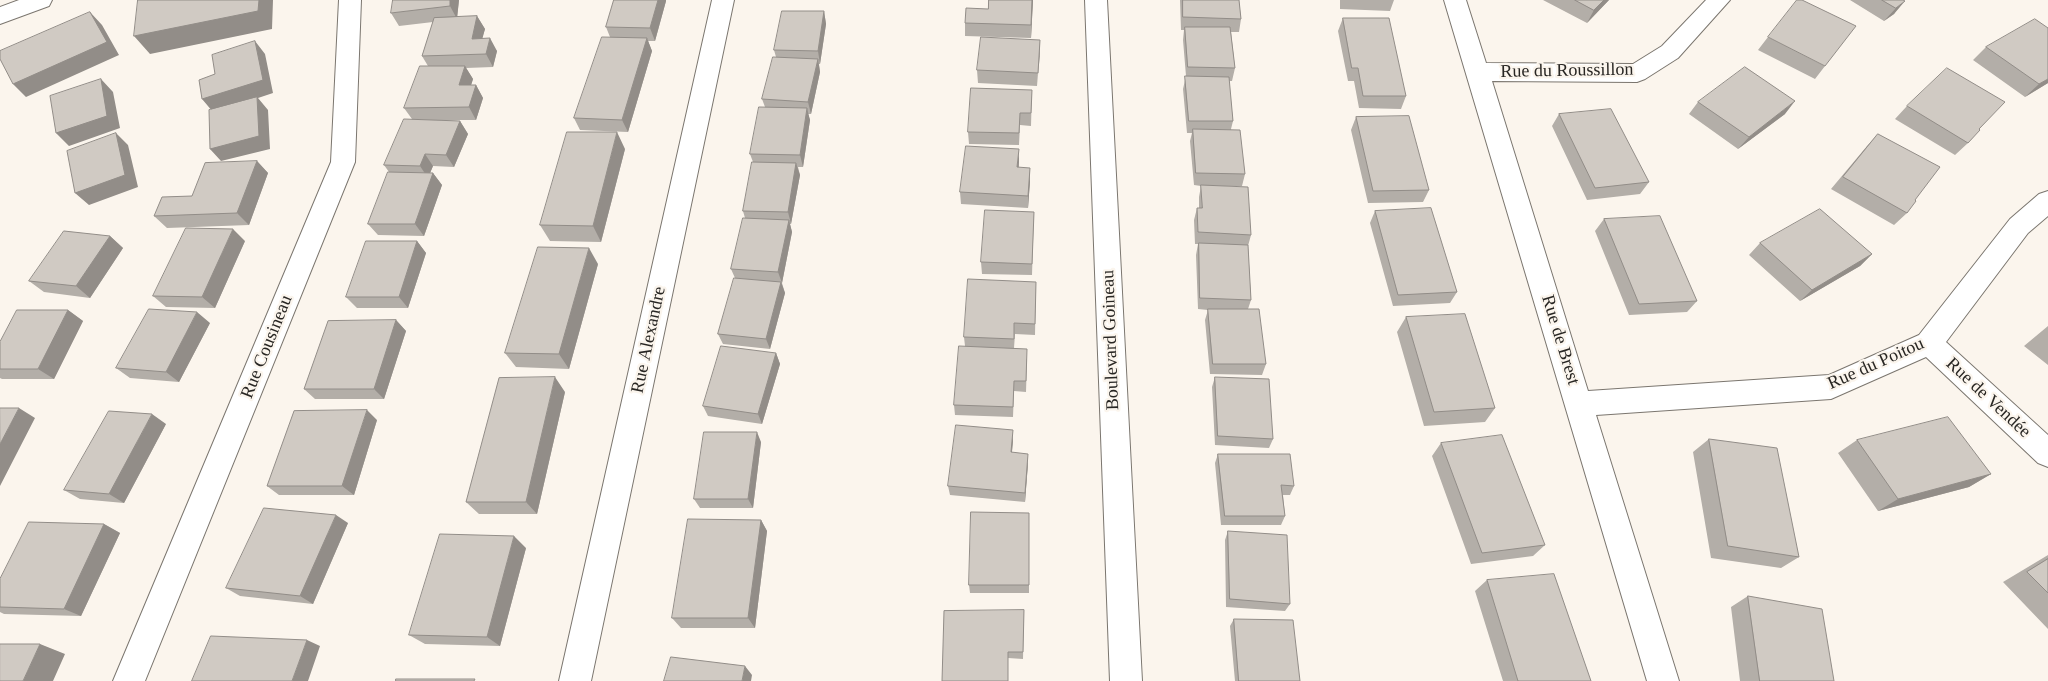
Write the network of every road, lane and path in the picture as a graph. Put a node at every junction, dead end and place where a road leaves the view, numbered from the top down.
1 (41, 0) edge
2 (350, 0) edge
3 (723, 0) edge
4 (1096, 0) edge
5 (1455, 0) edge
6 (1719, 0) edge
7 (0, 16) edge
8 (1477, 72) junction
9 (2048, 201) edge
10 (1929, 343) junction
11 (1580, 404) junction
12 (2048, 454) edge
13 (129, 681) edge
14 (575, 681) edge
15 (1126, 681) edge
16 (1663, 681) edge

1 - 7 street
2 - 13 street, Rue Cousineau
3 - 14 street, Rue Alexandre
4 - 15 street, Boulevard Goineau
5 - 8 street, Rue de Brest
6 - 8 street, Rue du Roussillon
8 - 11 street, Rue de Brest
9 - 10 street, Rue du Poitou
10 - 11 street, Rue du Poitou
10 - 12 street, Rue de Vendée
11 - 16 street, Rue de Brest

